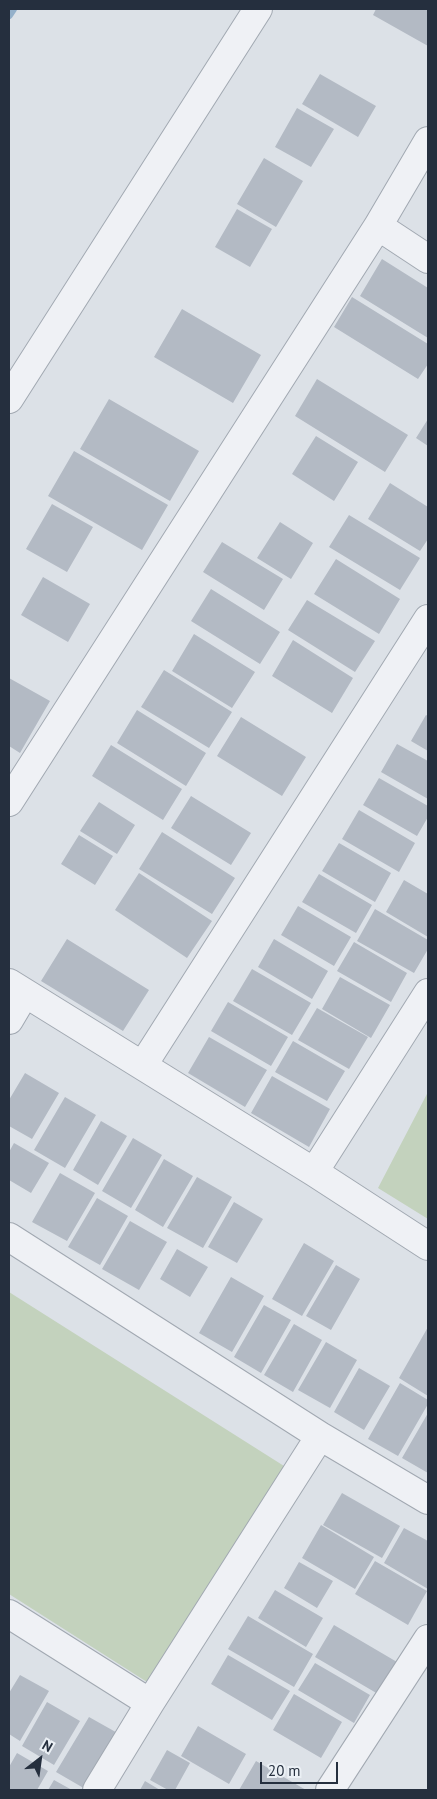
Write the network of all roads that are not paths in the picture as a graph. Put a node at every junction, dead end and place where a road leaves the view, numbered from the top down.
1 (258, 9) edge
2 (428, 141) edge
3 (378, 226) junction
4 (428, 259) edge
5 (9, 399) edge
6 (428, 618) edge
7 (9, 802) edge
8 (17, 988) edge
9 (428, 993) edge
10 (9, 1020) edge
11 (143, 1065) junction
12 (314, 1172) junction
13 (9, 1237) edge
14 (428, 1246) edge
15 (320, 1436) junction
16 (428, 1500) edge
17 (9, 1614) edge
18 (428, 1639) edge
19 (150, 1703) junction
20 (97, 1790) edge
21 (330, 1790) edge

1 - 5 street
2 - 3 street
3 - 4 street
3 - 7 street
6 - 11 street
8 - 10 street
8 - 11 street
9 - 12 street
11 - 12 street
12 - 14 street
13 - 15 street
15 - 16 street
15 - 19 street
17 - 19 street
18 - 21 street
19 - 20 street

